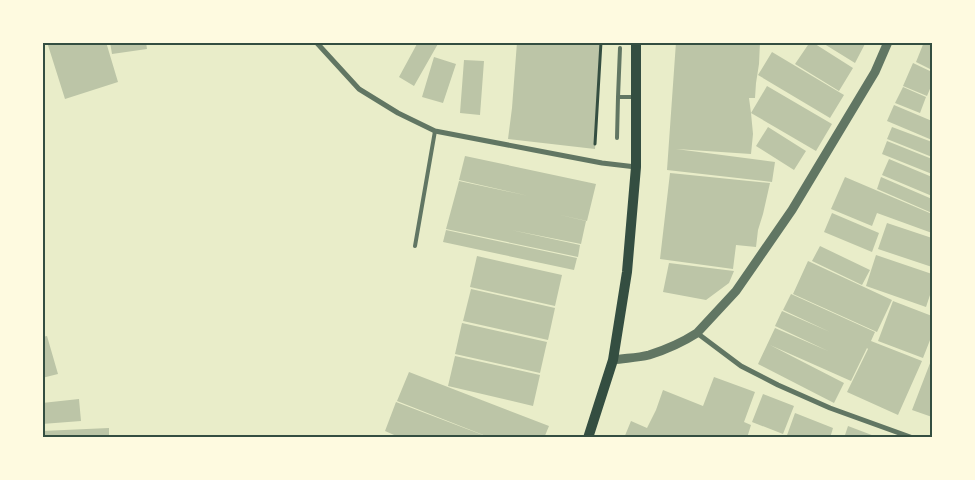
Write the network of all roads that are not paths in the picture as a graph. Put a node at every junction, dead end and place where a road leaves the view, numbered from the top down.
1 (316, 42) edge
2 (636, 42) edge
3 (888, 42) edge
4 (620, 48) dead end
5 (618, 97) junction
6 (636, 97) junction
7 (435, 131) junction
8 (617, 138) dead end
9 (636, 167) junction
10 (415, 246) dead end
11 (697, 334) junction
12 (613, 360) junction
13 (588, 438) edge
14 (913, 438) edge

1 - 7 street
2 - 6 main road
3 - 11 street
4 - 5 lane
5 - 6 lane
5 - 8 lane
6 - 9 main road
7 - 9 street
7 - 10 lane
9 - 12 main road
11 - 12 street
11 - 14 street
12 - 13 main road

